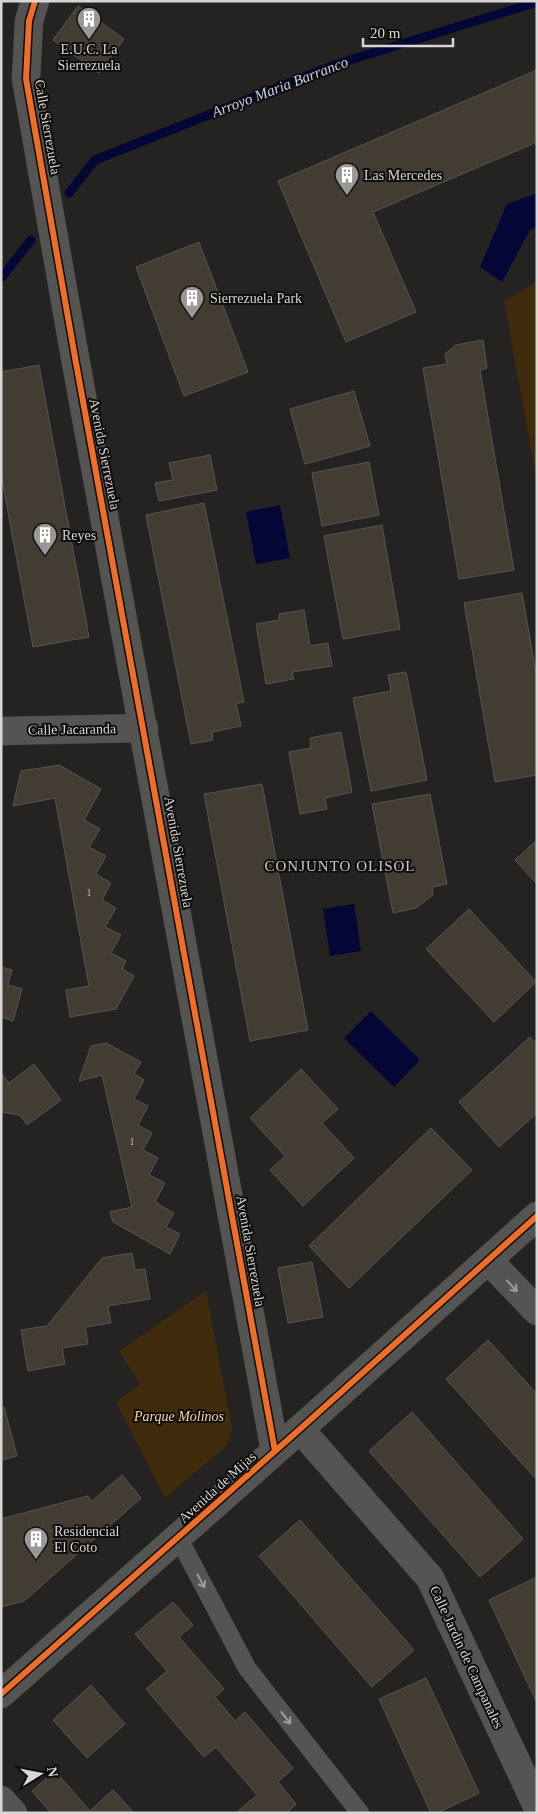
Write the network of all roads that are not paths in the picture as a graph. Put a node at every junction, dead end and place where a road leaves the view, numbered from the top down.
1 (36, 1) edge
2 (57, 258) joint
3 (144, 728) junction
4 (1, 731) edge
5 (537, 1216) edge
6 (488, 1260) junction
7 (537, 1312) edge
8 (300, 1429) junction
9 (275, 1451) junction
10 (178, 1537) junction
11 (1, 1694) edge
12 (1, 1800) edge
13 (537, 1806) edge
14 (13, 1813) edge
15 (360, 1813) edge

1 - 2 street, Calle Sierrezuela
2 - 3 street, Avenida Sierrezuela
3 - 4 street, Calle Jacaranda
3 - 9 street, Avenida Sierrezuela
5 - 6 street, Avenida de Mijas
6 -> 7 street
6 - 8 street, Avenida de Mijas
8 - 9 street, Avenida de Mijas
8 - 13 street, Calle Jardin de Campanales
9 - 10 street, Avenida de Mijas
10 - 11 street, Avenida de Mijas
10 -> 15 lane
12 - 14 street

